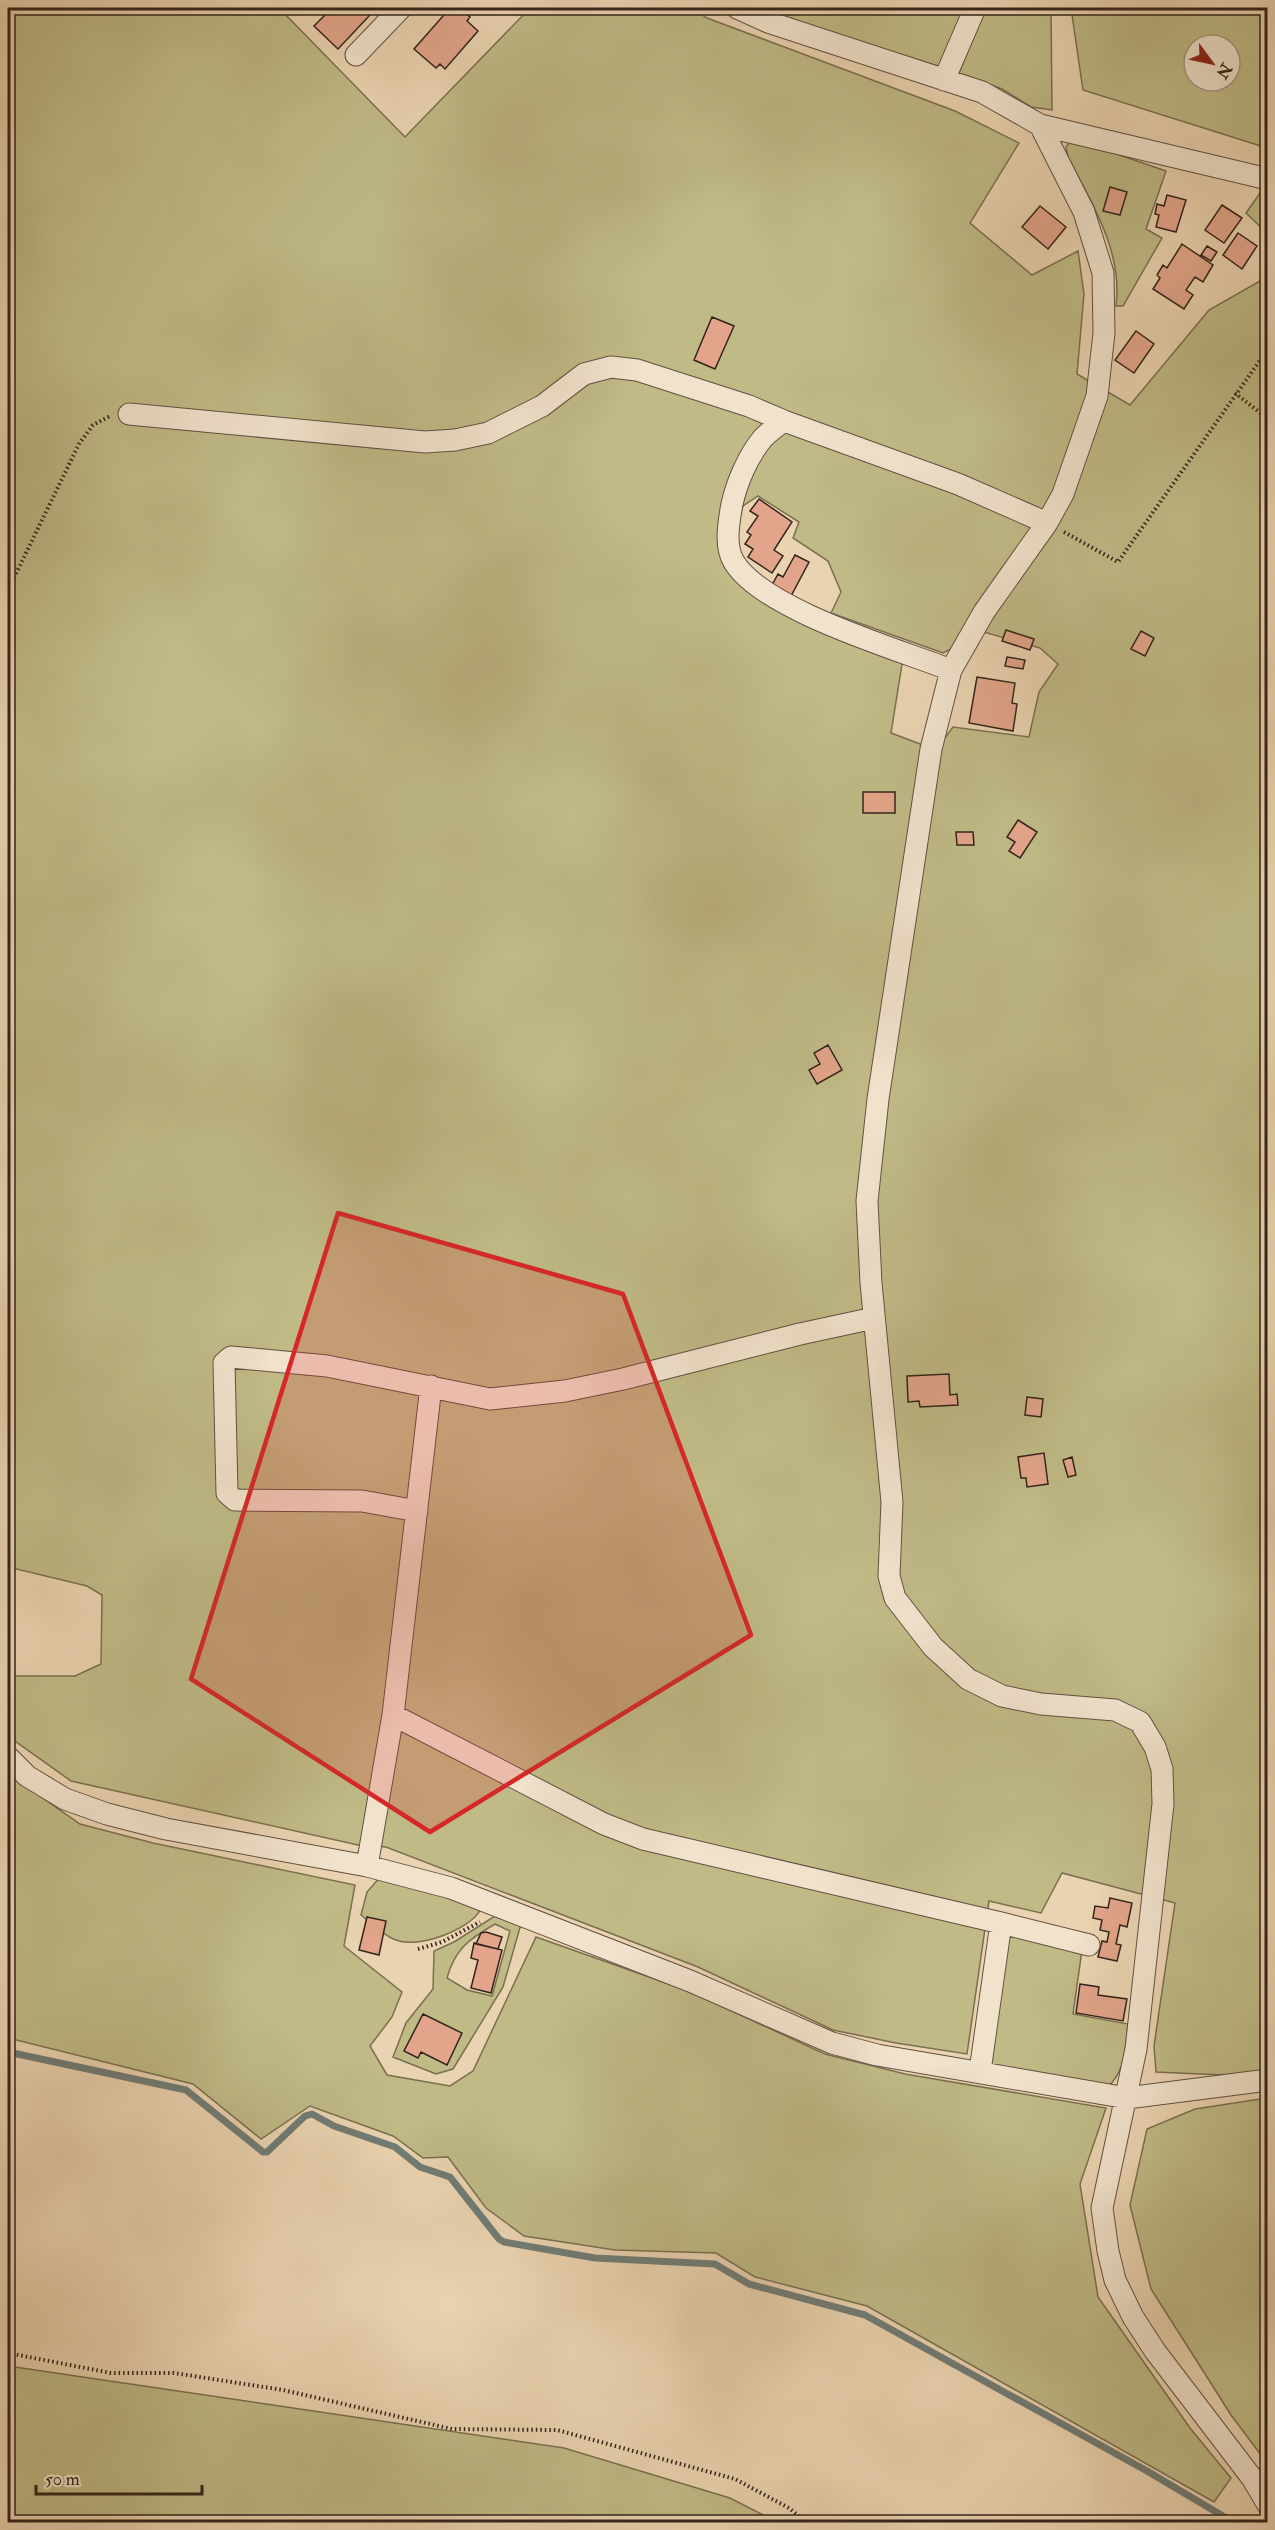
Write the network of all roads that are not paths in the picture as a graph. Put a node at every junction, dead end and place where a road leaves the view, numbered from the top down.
1 (401, 8) edge
2 (737, 8) edge
3 (975, 8) edge
4 (356, 55) dead end
5 (944, 80) junction
6 (1040, 125) junction
7 (1268, 179) edge
8 (129, 414) road end
9 (784, 421) junction
10 (1047, 522) junction
11 (951, 670) junction
12 (874, 1318) junction
13 (431, 1386) junction
14 (417, 1511) junction
15 (393, 1715) junction
16 (8, 1757) edge
17 (367, 1866) junction
18 (1001, 1923) junction
19 (1089, 1945) dead end
20 (980, 2071) junction
21 (1268, 2080) edge
22 (1127, 2098) junction
23 (1268, 2505) edge

1 - 4 street
2 - 5 street
3 - 5 street
5 - 6 street
6 - 7 street
6 - 10 street
8 - 9 street
9 - 10 street
9 - 11 street
10 - 11 street
11 - 12 street
12 - 13 street
12 - 22 street
13 - 14 street
13 - 14 street
14 - 15 street
15 - 17 street
15 - 18 street
16 - 17 street
17 - 20 street
18 - 19 street
18 - 20 street
20 - 22 street
21 - 22 street
22 - 23 street

